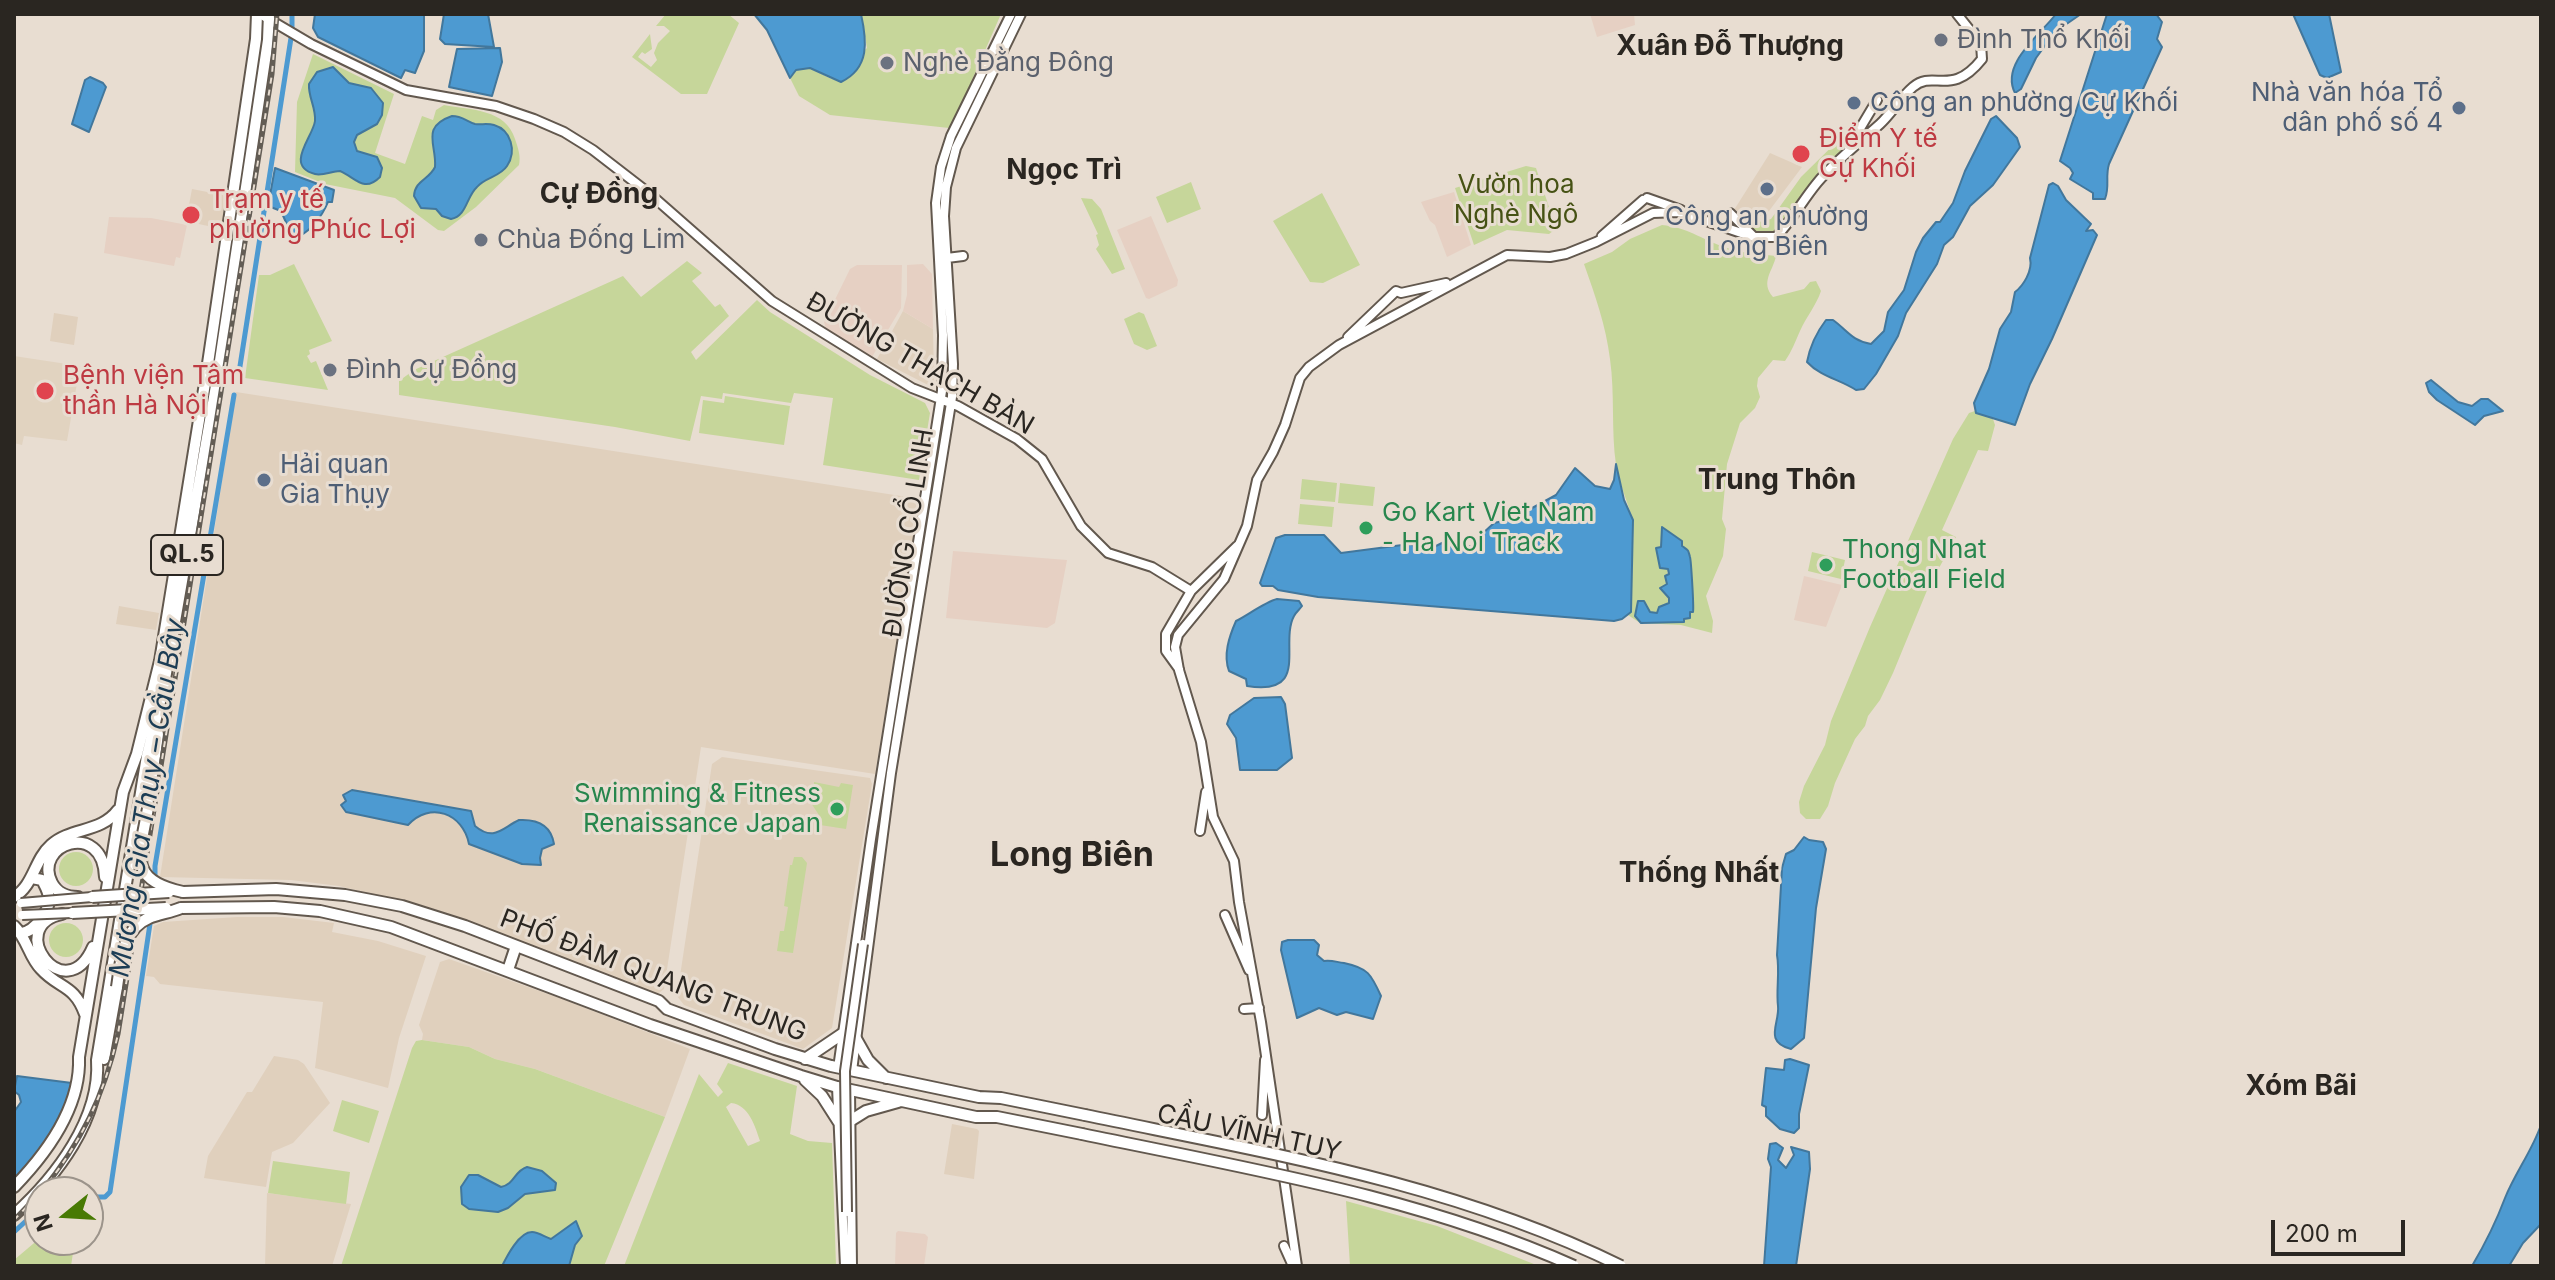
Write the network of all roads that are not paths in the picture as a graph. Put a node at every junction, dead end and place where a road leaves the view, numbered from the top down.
1 (1011, 14) edge
2 (1021, 14) edge
3 (1957, 14) edge
4 (264, 16) edge
5 (1877, 100) dead end
6 (1843, 156) junction
7 (1730, 213) dead end
8 (1696, 218) junction
9 (1753, 237) junction
10 (1596, 242) junction
11 (963, 256) dead end
12 (947, 258) junction
13 (1459, 280) junction
14 (1339, 345) junction
15 (940, 399) junction
16 (951, 403) junction
17 (197, 467) junction
18 (1241, 542) junction
19 (1191, 591) junction
20 (1179, 670) junction
21 (164, 685) junction
22 (1207, 784) junction
23 (123, 792) junction
24 (1200, 831) dead end
25 (32, 878) junction
26 (183, 892) junction
27 (105, 894) junction
28 (92, 897) junction
29 (16, 901) edge
30 (181, 908) junction
31 (72, 913) junction
32 (102, 914) junction
33 (18, 915) edge
34 (860, 915) junction
35 (1225, 915) dead end
36 (871, 918) junction
37 (18, 930) edge
38 (863, 944) junction
39 (516, 946) junction
40 (508, 970) junction
41 (1254, 983) junction
42 (1259, 1008) junction
43 (1244, 1009) dead end
44 (85, 1020) junction
45 (842, 1034) junction
46 (855, 1037) junction
47 (1267, 1055) junction
48 (805, 1059) junction
49 (838, 1068) junction
50 (852, 1071) junction
51 (80, 1075) junction
52 (801, 1076) junction
53 (888, 1079) junction
54 (99, 1080) junction
55 (837, 1087) junction
56 (850, 1090) junction
57 (979, 1097) joint
58 (900, 1101) junction
59 (1032, 1107) junction
60 (1262, 1115) dead end
61 (976, 1117) joint
62 (838, 1121) junction
63 (850, 1121) junction
64 (1028, 1126) junction
65 (14, 1187) edge
66 (14, 1215) edge
67 (848, 1243) junction
68 (1284, 1246) dead end
69 (845, 1266) edge
70 (852, 1266) edge
71 (1295, 1266) edge
72 (1558, 1266) edge
73 (1574, 1266) edge
74 (1606, 1266) edge
75 (1621, 1266) edge

1 - 15 main road, ĐƯỜNG CỔ LINH
2 - 12 main road, ĐƯỜNG CỔ LINH
3 - 6 main road
4 - 15 main road, ĐƯỜNG THẠCH BÀN
4 - 17 highway, QL.5
5 - 6 main road
6 - 9 main road
7 - 9 main road
8 - 9 main road
8 - 10 main road
8 - 10 main road
10 - 13 main road
11 - 12 main road
12 - 16 main road, ĐƯỜNG CỔ LINH
13 - 14 main road
13 - 14 main road
14 - 18 main road
15 - 16 main road, ĐƯỜNG THẠCH BÀN
15 - 34 main road, ĐƯỜNG CỔ LINH
16 - 19 main road, ĐƯỜNG THẠCH BÀN
16 - 36 main road, ĐƯỜNG CỔ LINH
17 - 21 highway, QL.5
17 - 23 highway, QL.5
18 - 19 main road
18 - 20 main road
19 - 20 main road
20 - 22 main road
21 - 26 highway, bridge
21 - 54 highway, QL.5
22 - 24 main road
22 - 41 main road
23 - 25 highway
23 - 27 highway, QL.5
25 - 29 highway
25 - 37 highway
26 - 28 highway, PHỐ ĐÀM QUANG TRUNG, bridge
26 - 39 highway, PHỐ ĐÀM QUANG TRUNG
27 - 28 highway, PHỐ ĐÀM QUANG TRUNG, bridge
27 - 32 highway, QL.5
28 - 29 main road, bridge
30 - 31 highway, PHỐ ĐÀM QUANG TRUNG, bridge
30 - 40 highway, PHỐ ĐÀM QUANG TRUNG
30 - 54 highway, bridge
31 - 32 highway, bridge
31 - 33 main road, bridge
32 - 44 highway, QL.5
34 - 38 main road
34 - 45 main road, ĐƯỜNG CỔ LINH
35 - 41 main road
36 - 38 main road
36 - 46 main road, ĐƯỜNG CỔ LINH
37 - 44 highway
38 - 67 main road, bridge
39 - 40 highway
39 - 48 highway, PHỐ ĐÀM QUANG TRUNG
40 - 52 highway, PHỐ ĐÀM QUANG TRUNG
41 - 42 main road
42 - 43 main road
42 - 47 main road
44 - 51 highway, QL.5
45 - 46 main road
45 - 48 highway
45 - 49 main road, ĐƯỜNG CỔ LINH
46 - 50 main road, ĐƯỜNG CỔ LINH
46 - 53 highway
47 - 60 main road
47 - 71 main road
48 - 49 highway, PHỐ ĐÀM QUANG TRUNG
49 - 50 highway, PHỐ ĐÀM QUANG TRUNG
50 - 53 highway, PHỐ ĐÀM QUANG TRUNG
51 - 54 highway
51 - 65 highway, QL.5
52 - 55 highway, PHỐ ĐÀM QUANG TRUNG
52 - 62 highway
53 - 57 highway, PHỐ ĐÀM QUANG TRUNG
54 - 66 highway, QL.5
55 - 56 highway, PHỐ ĐÀM QUANG TRUNG
55 - 62 main road
56 - 58 highway, PHỐ ĐÀM QUANG TRUNG
56 - 63 main road
57 - 59 highway, CẦU VĨNH TUY
58 - 61 highway, PHỐ ĐÀM QUANG TRUNG
58 - 63 highway
59 - 74 highway, CẦU VĨNH TUY, bridge
59 - 75 highway, CẦU VĨNH TUY, bridge
61 - 64 highway, CẦU VĨNH TUY
62 - 63 main road
62 - 67 main road
63 - 67 main road
64 - 72 highway, CẦU VĨNH TUY, bridge
64 - 73 highway, CẦU VĨNH TUY, bridge
67 - 69 main road
67 - 70 main road
68 - 71 main road

